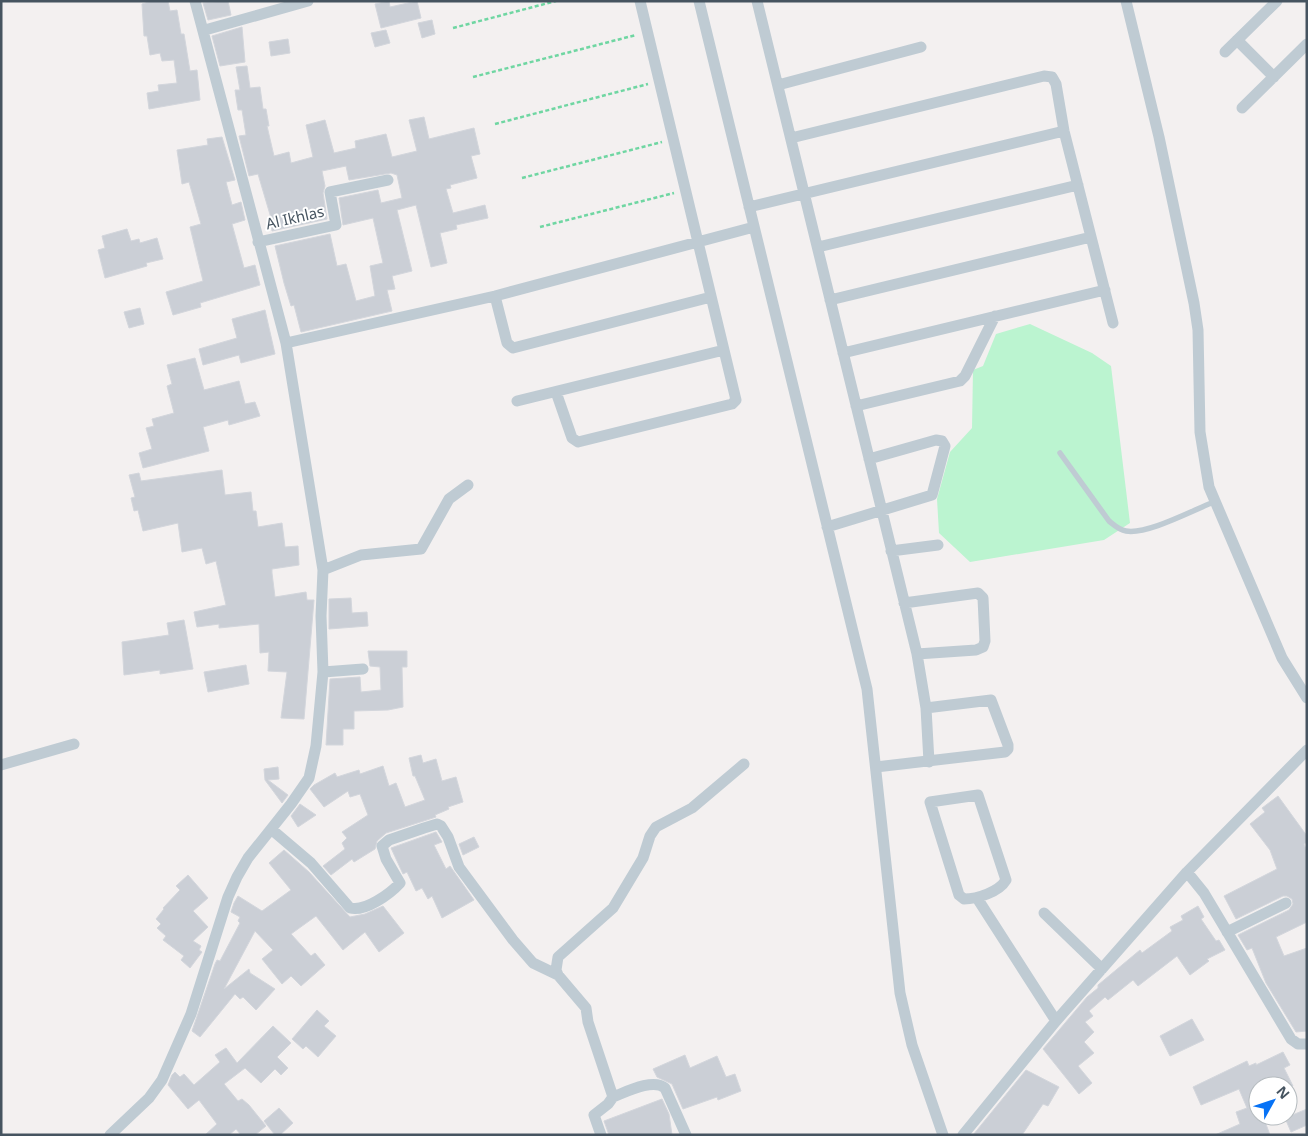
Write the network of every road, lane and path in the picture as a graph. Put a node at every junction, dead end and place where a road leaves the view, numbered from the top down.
1 (196, 1) edge
2 (308, 1) edge
3 (556, 1) edge
4 (640, 1) edge
5 (699, 1) edge
6 (757, 1) edge
7 (1126, 1) edge
8 (1277, 1) edge
9 (453, 28) dead end
10 (205, 30) junction
11 (648, 32) junction
12 (1237, 40) junction
13 (1307, 44) edge
14 (921, 47) dead end
15 (1225, 52) dead end
16 (1274, 76) junction
17 (472, 77) dead end
18 (659, 81) junction
19 (778, 85) junction
20 (1242, 108) dead end
21 (495, 124) dead end
22 (1064, 131) junction
23 (791, 138) junction
24 (673, 139) junction
25 (522, 178) dead end
26 (388, 180) dead end
27 (1078, 185) junction
28 (685, 190) junction
29 (804, 193) junction
30 (749, 207) junction
31 (540, 227) dead end
32 (754, 227) junction
33 (1091, 237) junction
34 (258, 242) junction
35 (698, 242) junction
36 (818, 247) junction
37 (1105, 290) junction
38 (495, 296) junction
39 (711, 298) junction
40 (830, 300) junction
41 (996, 316) junction
42 (1113, 323) dead end
43 (286, 343) junction
44 (724, 350) junction
45 (843, 353) junction
46 (556, 392) junction
47 (517, 401) dead end
48 (856, 406) junction
49 (1060, 453) dead end
50 (869, 460) junction
51 (468, 485) dead end
52 (1214, 502) junction
53 (882, 511) junction
54 (828, 527) junction
55 (938, 545) dead end
56 (892, 551) junction
57 (322, 570) junction
58 (904, 603) junction
59 (917, 654) junction
60 (364, 669) dead end
61 (323, 672) junction
62 (1307, 698) edge
63 (926, 708) junction
64 (74, 744) dead end
65 (1307, 750) edge
66 (929, 762) junction
67 (744, 764) dead end
68 (1, 765) edge
69 (876, 767) junction
70 (271, 829) junction
71 (1187, 872) junction
72 (977, 898) junction
73 (1286, 903) dead end
74 (1044, 913) dead end
75 (1228, 932) junction
76 (1102, 969) junction
77 (558, 975) junction
78 (1056, 1021) junction
79 (1307, 1044) edge
80 (613, 1097) junction
81 (110, 1135) edge
82 (601, 1135) edge
83 (686, 1135) edge
84 (943, 1135) edge
85 (963, 1135) edge

1 - 10 street
2 - 10 street
3 - 9 path
4 - 11 street
5 - 30 street
6 - 19 street
7 - 52 street
8 - 12 street
10 - 34 street
11 - 17 path
11 - 18 street
12 - 15 street
12 - 16 street
13 - 16 street
14 - 19 street
16 - 20 street
18 - 21 path
18 - 24 street
19 - 23 street
22 - 23 street
22 - 27 street
22 - 29 street
23 - 29 street
24 - 25 path
24 - 28 street
26 - 34 street, Al Ikhlas
27 - 33 street
27 - 36 street
28 - 31 path
28 - 35 street
29 - 30 street
29 - 36 street
30 - 32 street
32 - 35 street
32 - 54 street
33 - 37 street
33 - 40 street
34 - 43 street
35 - 38 street
35 - 39 street
36 - 40 street
37 - 41 street
37 - 42 street
38 - 39 street
38 - 43 street
39 - 44 street
40 - 45 street
41 - 45 street
41 - 48 street
43 - 57 street
44 - 46 street
44 - 46 street
45 - 48 street
46 - 47 street
48 - 50 street
49 - 52 lane
50 - 53 street
50 - 53 street
51 - 57 street
52 - 62 street
53 - 54 street
53 - 56 street
54 - 69 street
55 - 56 street
56 - 58 street
57 - 61 street
58 - 59 street
58 - 59 street
59 - 63 street
60 - 61 street
61 - 70 street
63 - 66 street
63 - 66 street
64 - 68 street
65 - 71 street
66 - 69 street
67 - 77 street
69 - 84 street
70 - 77 street
70 - 81 street
71 - 75 street
71 - 76 street
72 - 72 street
72 - 78 street
73 - 75 street
74 - 76 street
75 - 79 street
76 - 78 street
77 - 80 street
78 - 85 street
80 - 82 street
80 - 83 street

